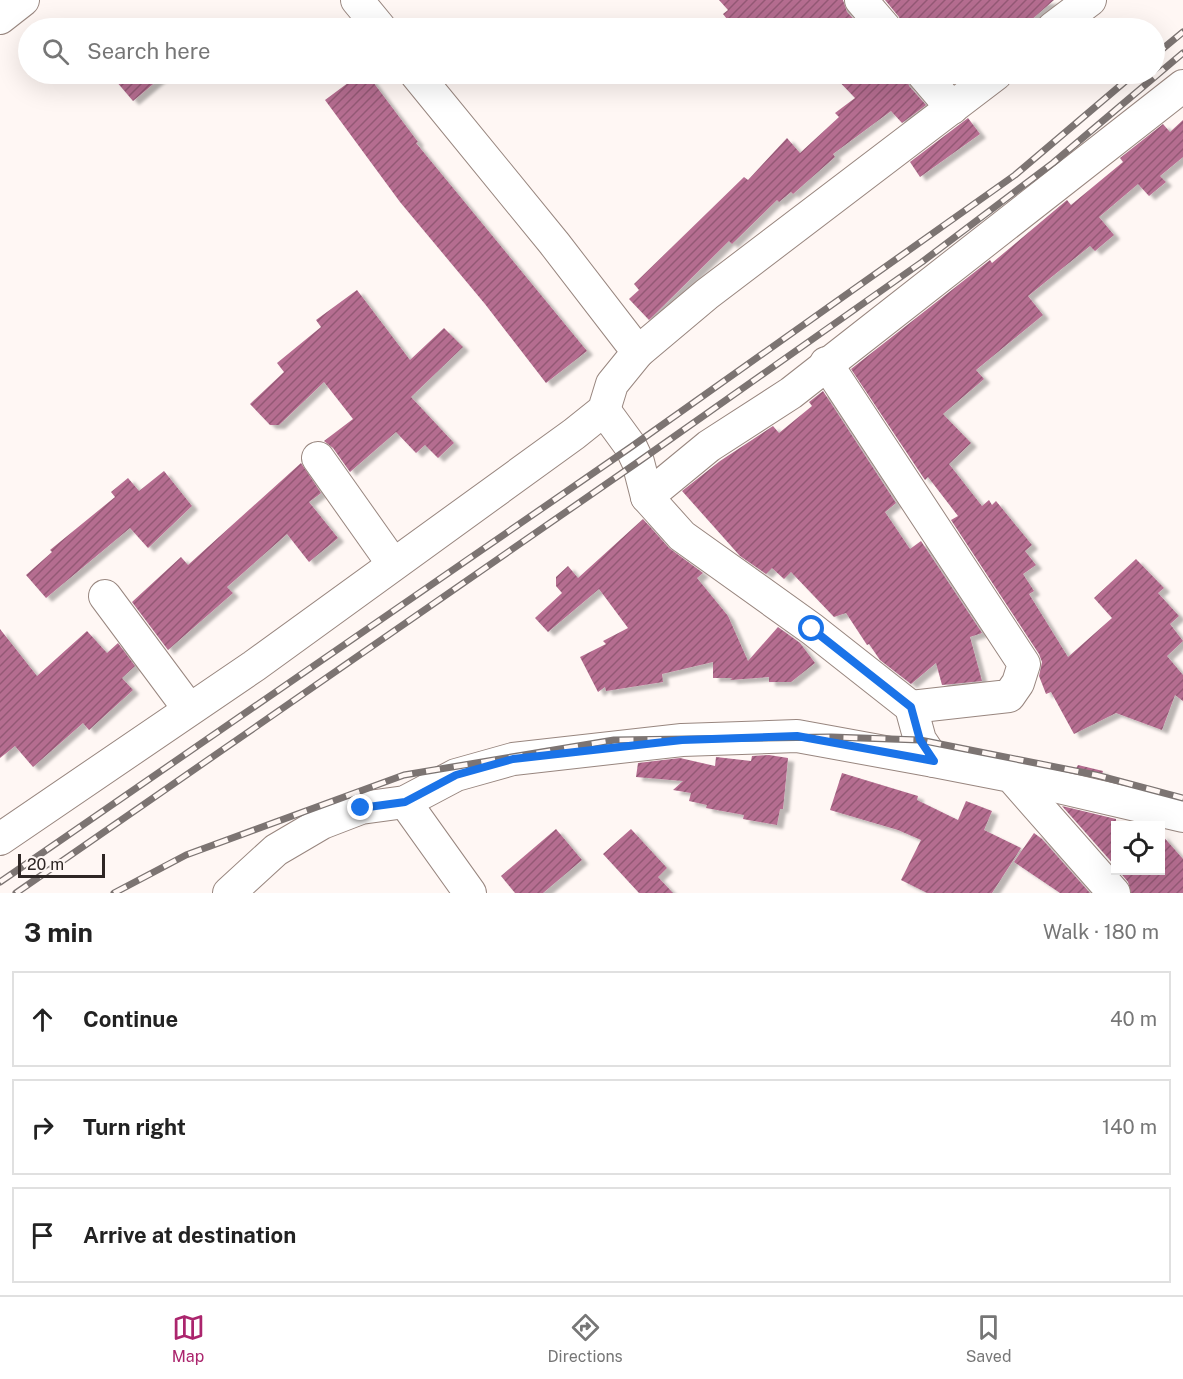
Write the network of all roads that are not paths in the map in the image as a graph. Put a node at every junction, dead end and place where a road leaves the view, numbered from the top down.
1 (23, 0) edge
2 (357, 0) edge
3 (861, 0) edge
4 (1090, 0) edge
5 (0, 18) edge
6 (372, 18) edge
7 (876, 18) edge
8 (1066, 18) edge
9 (424, 84) edge
10 (931, 84) edge
11 (983, 84) edge
12 (1183, 86) edge
13 (951, 108) junction
14 (638, 352) junction
15 (826, 363) junction
16 (604, 410) junction
17 (318, 458) dead end
18 (647, 497) junction
19 (393, 564) junction
20 (105, 597) dead end
21 (911, 707) junction
22 (189, 710) junction
23 (934, 761) junction
24 (1011, 776) junction
25 (405, 802) junction
26 (1183, 816) edge
27 (0, 839) edge
28 (229, 893) edge
29 (470, 893) edge
30 (1114, 893) edge

1 - 5 street
2 - 6 street
3 - 7 street
4 - 8 street
9 - 14 street
10 - 13 street
11 - 13 street
12 - 15 street
13 - 14 street
14 - 16 street
15 - 18 street
15 - 21 street
16 - 18 street
16 - 19 street
17 - 19 street
18 - 21 street
19 - 22 street
20 - 22 street
21 - 23 street
22 - 27 street
23 - 24 street
23 - 25 street
24 - 26 street
24 - 30 street
25 - 28 street
25 - 29 street

